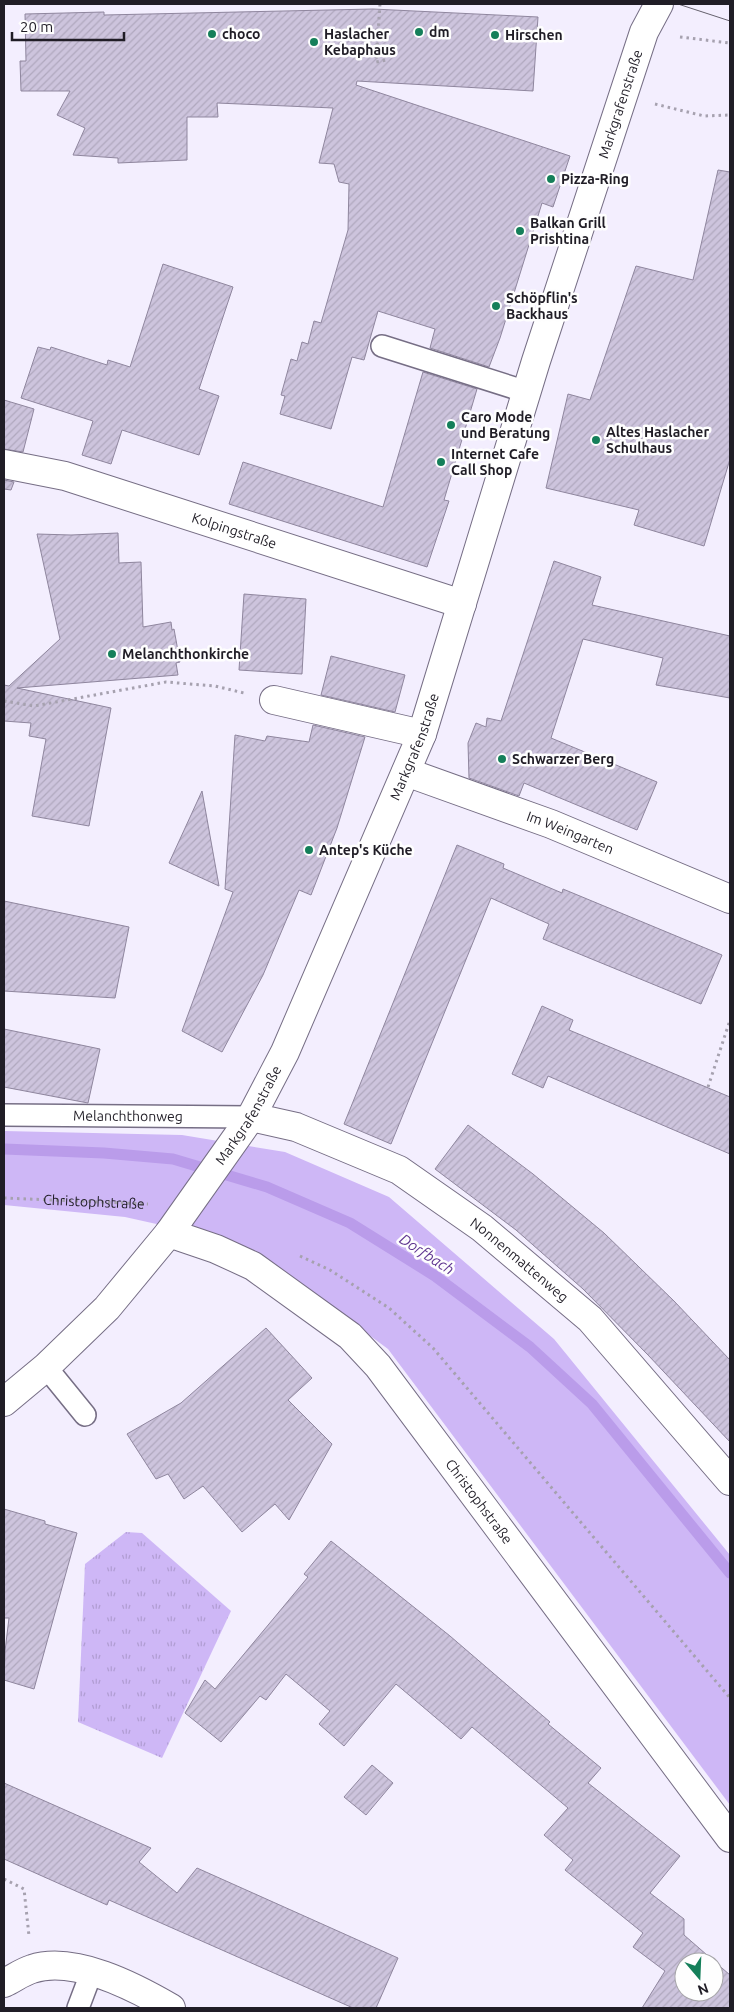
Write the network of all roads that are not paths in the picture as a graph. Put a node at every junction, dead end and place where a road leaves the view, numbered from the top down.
1 (659, 4) edge
2 (382, 346) dead end
3 (527, 392) junction
4 (4, 464) edge
5 (462, 604) junction
6 (274, 700) road end
7 (422, 734) junction
8 (406, 772) junction
9 (730, 899) edge
10 (4, 1115) edge
11 (251, 1117) junction
12 (183, 1212) junction
13 (46, 1367) junction
14 (4, 1402) edge
15 (84, 1416) dead end
16 (730, 1481) edge
17 (730, 1838) edge
18 (92, 1971) junction
19 (4, 1983) edge
20 (78, 2008) edge
21 (171, 2008) edge

1 - 3 street, Markgrafenstraße
2 - 3 lane
3 - 5 street, Markgrafenstraße
4 - 5 street, Kolpingstraße
5 - 7 street, Markgrafenstraße
6 - 7 street
7 - 8 street, Markgrafenstraße
8 - 9 street, Im Weingarten
8 - 11 street, Markgrafenstraße
10 - 11 lane, Melanchthonweg
11 - 12 street, Markgrafenstraße
11 - 16 street, Nonnenmattenweg
12 - 13 street, Markgrafenstraße
12 - 17 street, Christophstraße
13 - 14 street, Markgrafenstraße
13 - 15 lane
18 - 19 street
18 - 20 lane
18 - 21 street

